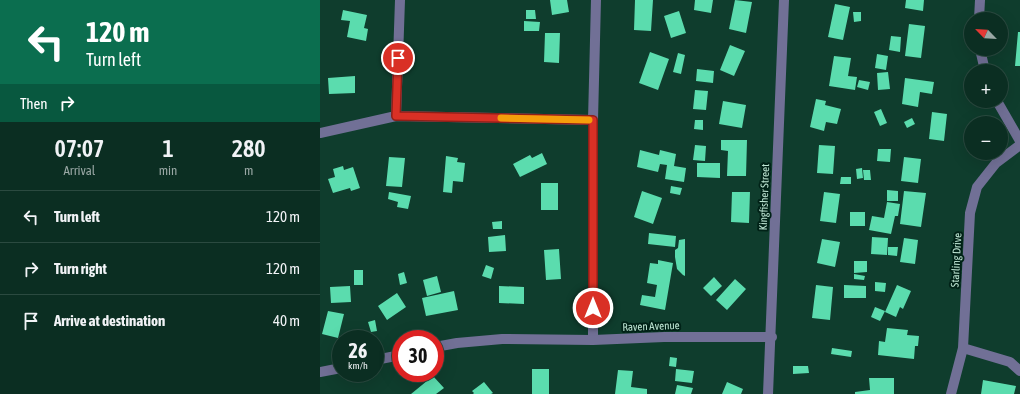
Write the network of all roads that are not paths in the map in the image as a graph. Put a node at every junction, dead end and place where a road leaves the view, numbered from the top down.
1 (400, 0) edge
2 (596, 0) edge
3 (784, 0) edge
4 (980, 0) edge
5 (979, 12) edge
6 (1001, 108) edge
7 (396, 116) junction
8 (593, 120) junction
9 (320, 133) edge
10 (1020, 141) edge
11 (1020, 145) edge
12 (772, 337) junction
13 (594, 340) junction
14 (444, 346) edge
15 (963, 348) junction
16 (332, 370) edge
17 (1020, 371) edge
18 (320, 372) edge
19 (768, 394) edge
20 (951, 394) edge

1 - 7 street
2 - 8 street
3 - 12 street, Kingfisher Street
4 - 5 street
6 - 10 street
7 - 8 street
7 - 9 street
8 - 13 street
11 - 15 street, Starling Drive
12 - 13 street, Raven Avenue
12 - 19 street, Kingfisher Street
13 - 14 street, Raven Avenue
15 - 17 street
15 - 20 street, Starling Drive
16 - 18 street

